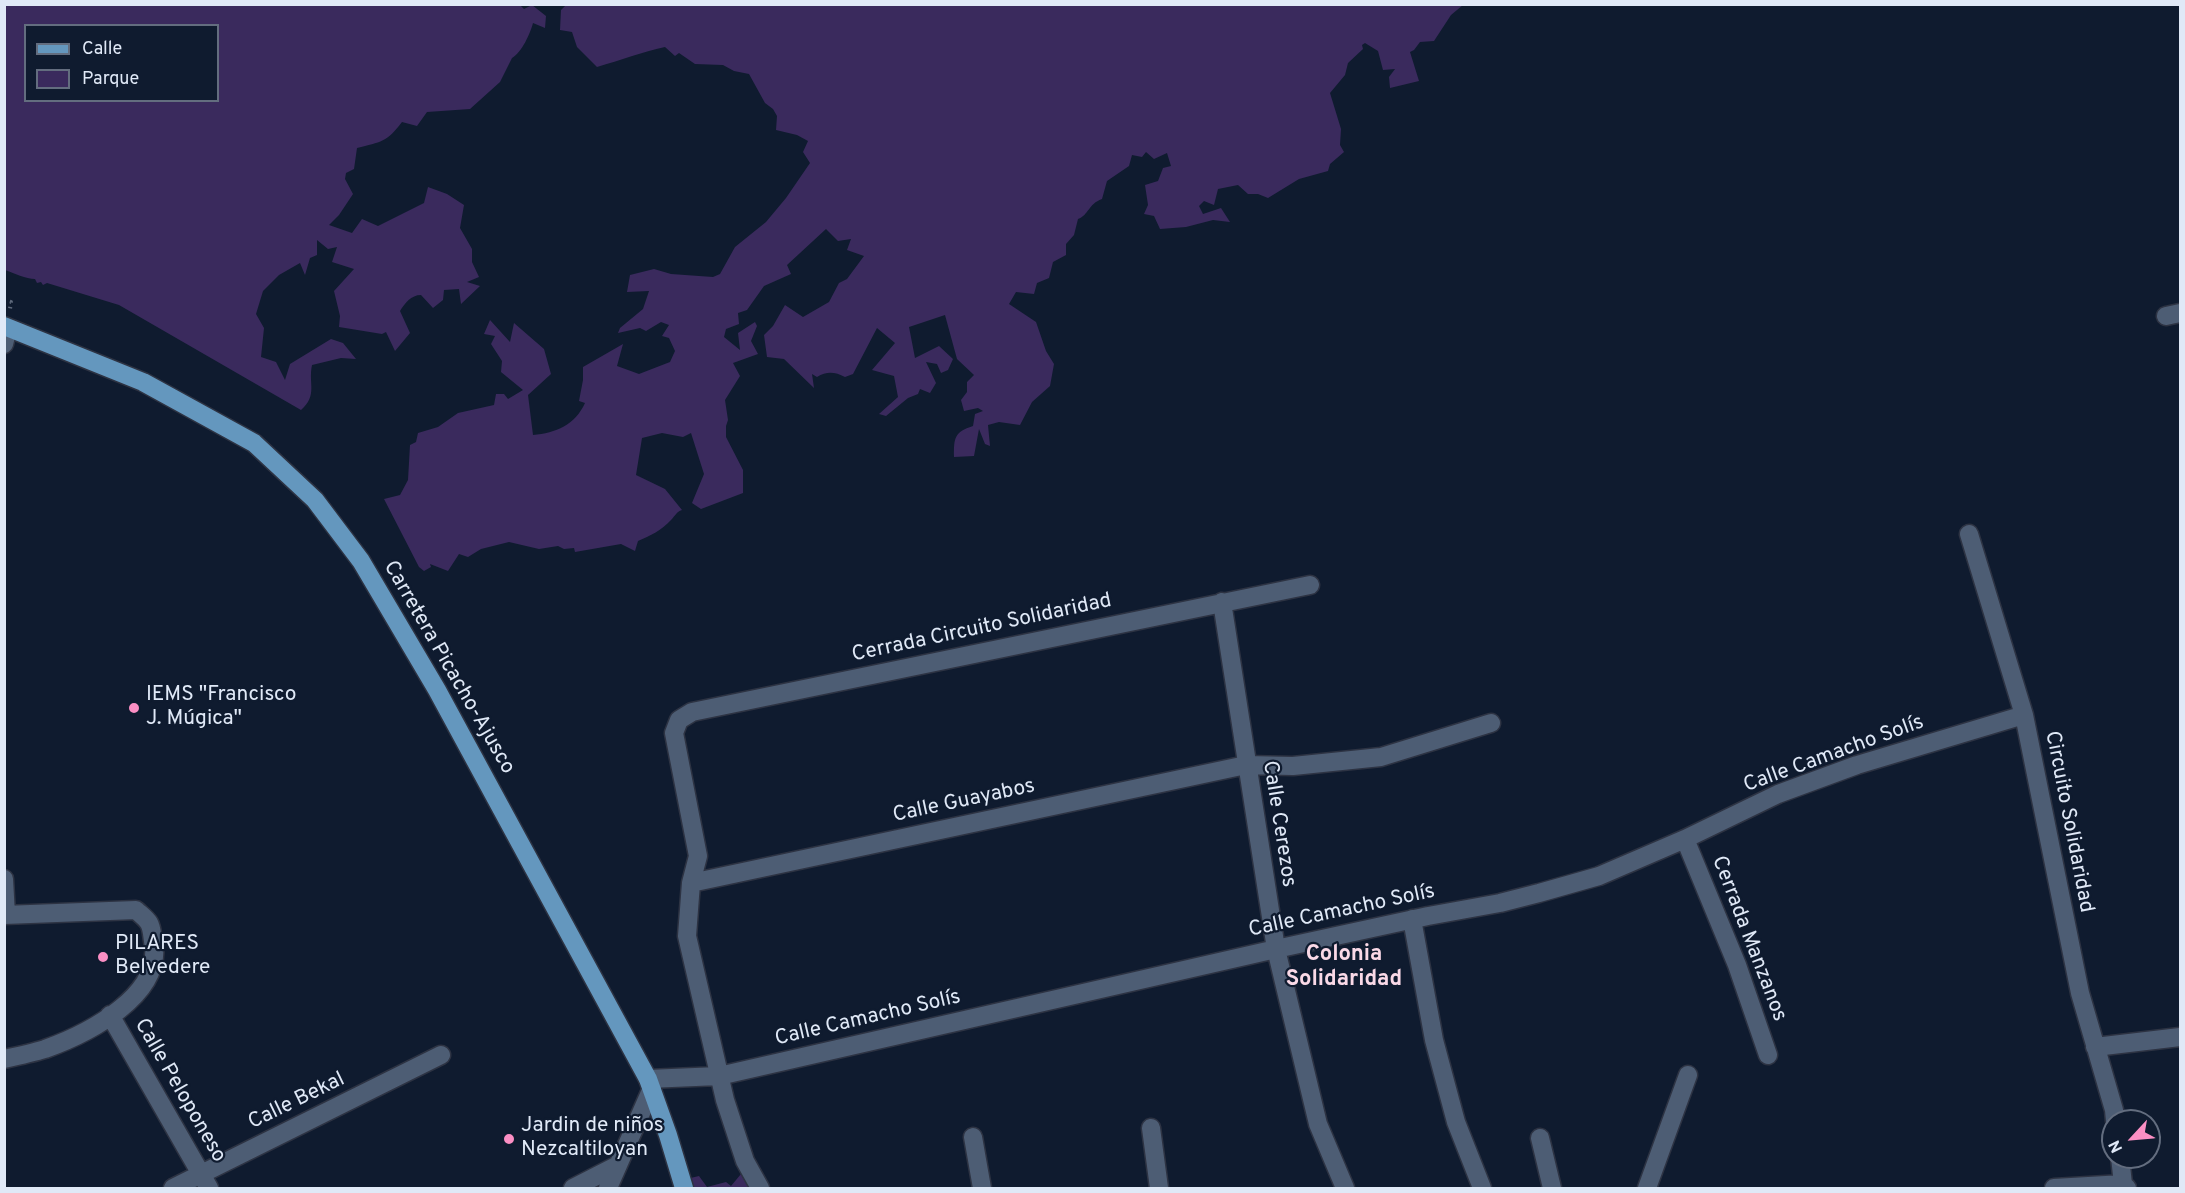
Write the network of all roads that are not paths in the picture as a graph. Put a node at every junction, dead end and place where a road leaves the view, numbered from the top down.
1 (6, 333) edge
2 (1969, 534) dead end
3 (1310, 585) dead end
4 (1222, 602) junction
5 (2024, 715) junction
6 (1491, 723) dead end
7 (1246, 765) junction
8 (1685, 839) junction
9 (4, 879) edge
10 (691, 883) junction
11 (5, 915) edge
12 (1412, 919) junction
13 (1276, 949) junction
14 (110, 1016) junction
15 (2181, 1037) edge
16 (2095, 1047) junction
17 (441, 1055) dead end
18 (1768, 1055) dead end
19 (4, 1059) edge
20 (1688, 1075) dead end
21 (719, 1076) junction
22 (650, 1084) junction
23 (2112, 1109) edge
24 (1151, 1128) dead end
25 (973, 1137) dead end
26 (1540, 1138) dead end
27 (618, 1165) junction
28 (2122, 1169) edge
29 (205, 1181) edge
30 (2125, 1186) edge
31 (173, 1188) edge
32 (573, 1188) edge
33 (608, 1188) edge
34 (684, 1188) edge
35 (760, 1188) edge
36 (982, 1188) edge
37 (1159, 1188) edge
38 (1345, 1188) edge
39 (1482, 1188) edge
40 (1552, 1188) edge
41 (1647, 1188) edge
42 (2055, 1188) edge

1 - 22 main road, Carretera Picacho-Ajusco
2 - 5 street, Circuito Solidaridad
3 - 4 street, Cerrada Circuito Solidaridad
4 - 7 street, Calle Cerezos
4 - 10 street, Cerrada Circuito Solidaridad
5 - 8 street, Calle Camacho Solís
5 - 16 street, Circuito Solidaridad
6 - 7 street, Calle Guayabos
7 - 10 street, Calle Guayabos
7 - 13 street, Calle Cerezos
8 - 12 street, Calle Camacho Solís
8 - 18 street, Cerrada Manzanos
9 - 11 street
10 - 21 street
11 - 14 street
12 - 13 street, Calle Camacho Solís
12 - 39 street
13 - 21 street, Calle Camacho Solís
13 - 38 street, Calle Cerezos
14 - 19 street
14 - 29 street, Calle Peloponeso
15 - 16 street
16 - 23 street, Circuito Solidaridad
17 - 29 street, Calle Bekal
20 - 41 street
21 - 22 street, Calle Camacho Solís
21 - 35 street
22 - 27 street
22 - 34 main road, Carretera Picacho-Ajusco
24 - 37 street
25 - 36 street
26 - 40 street
27 - 32 street
27 - 33 street
28 - 30 street
29 - 31 street, Calle Bekal
30 - 42 street

